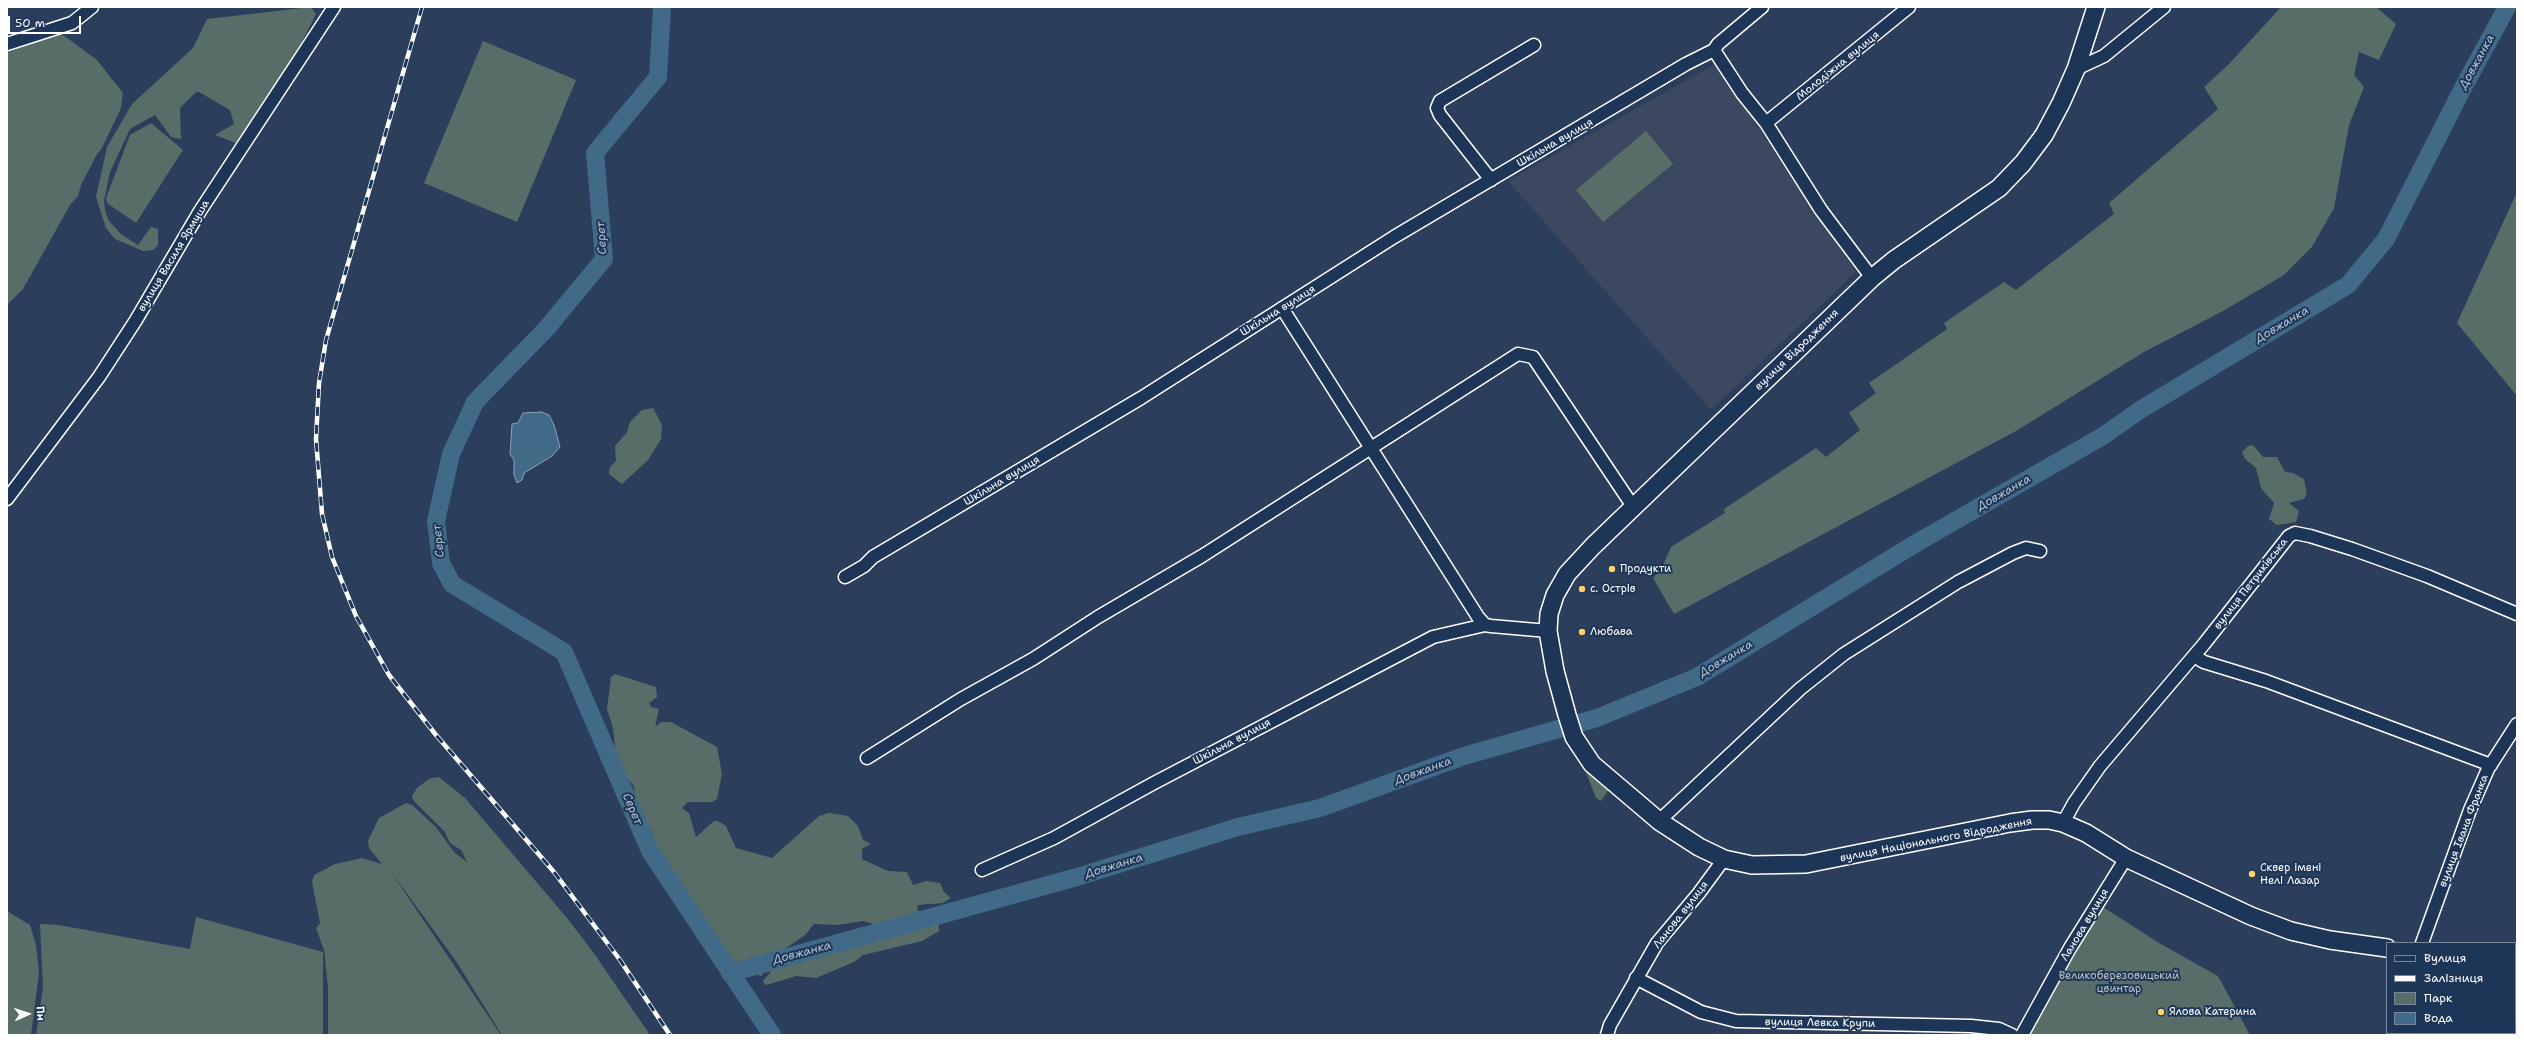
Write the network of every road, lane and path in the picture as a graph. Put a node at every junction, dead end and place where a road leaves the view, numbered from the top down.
1 (92, 7) edge
2 (334, 7) edge
3 (1762, 7) edge
4 (1909, 7) edge
5 (2096, 7) edge
6 (2164, 7) edge
7 (7, 44) edge
8 (1534, 45) dead end
9 (1714, 50) junction
10 (2076, 69) junction
11 (1766, 123) junction
12 (1491, 180) junction
13 (1872, 278) junction
14 (1282, 308) junction
15 (1372, 448) junction
16 (7, 499) edge
17 (1634, 508) junction
18 (2040, 551) dead end
19 (846, 577) dead end
20 (2517, 614) edge
21 (1486, 624) junction
22 (1548, 630) junction
23 (2194, 656) junction
24 (2517, 724) edge
25 (867, 758) dead end
26 (2490, 765) junction
27 (1659, 821) junction
28 (2063, 823) junction
29 (2126, 858) junction
30 (1724, 859) junction
31 (982, 870) dead end
32 (2422, 942) edge
33 (2386, 948) edge
34 (1636, 978) junction
35 (1607, 1035) edge
36 (2012, 1035) edge
37 (2022, 1035) edge

1 - 7 street
2 - 16 street, вулиця Василя Ярмуша
3 - 9 street, Шкільна вулиця
4 - 11 street, Молодіжна вулиця
5 - 10 street, вулиця Відродження
6 - 10 street
8 - 12 street
9 - 11 street
9 - 12 street, Шкільна вулиця
10 - 13 street, вулиця Відродження
11 - 13 street
12 - 14 street, Шкільна вулиця
13 - 17 street, вулиця Відродження
14 - 15 street
14 - 19 street, Шкільна вулиця
15 - 17 street
15 - 21 street
15 - 25 street
17 - 22 street, вулиця Відродження
18 - 27 street
20 - 23 street, вулиця Петриківська
21 - 22 street, Шкільна вулиця
21 - 31 street, Шкільна вулиця
22 - 27 street, вулиця Відродження
23 - 26 street
23 - 28 street, вулиця Петриківська
24 - 26 street, вулиця Івана Франка
26 - 32 street, вулиця Івана Франка
27 - 30 street, вулиця Національного Відродження
28 - 29 street, вулиця Національного Відродження
28 - 30 street, вулиця Національного Відродження
29 - 33 street, вулиця Національного Відродження
29 - 37 street, Ланова вулиця
30 - 34 street, Ланова вулиця
34 - 35 street, Ланова вулиця
34 - 36 street, вулиця Левка Крупи

